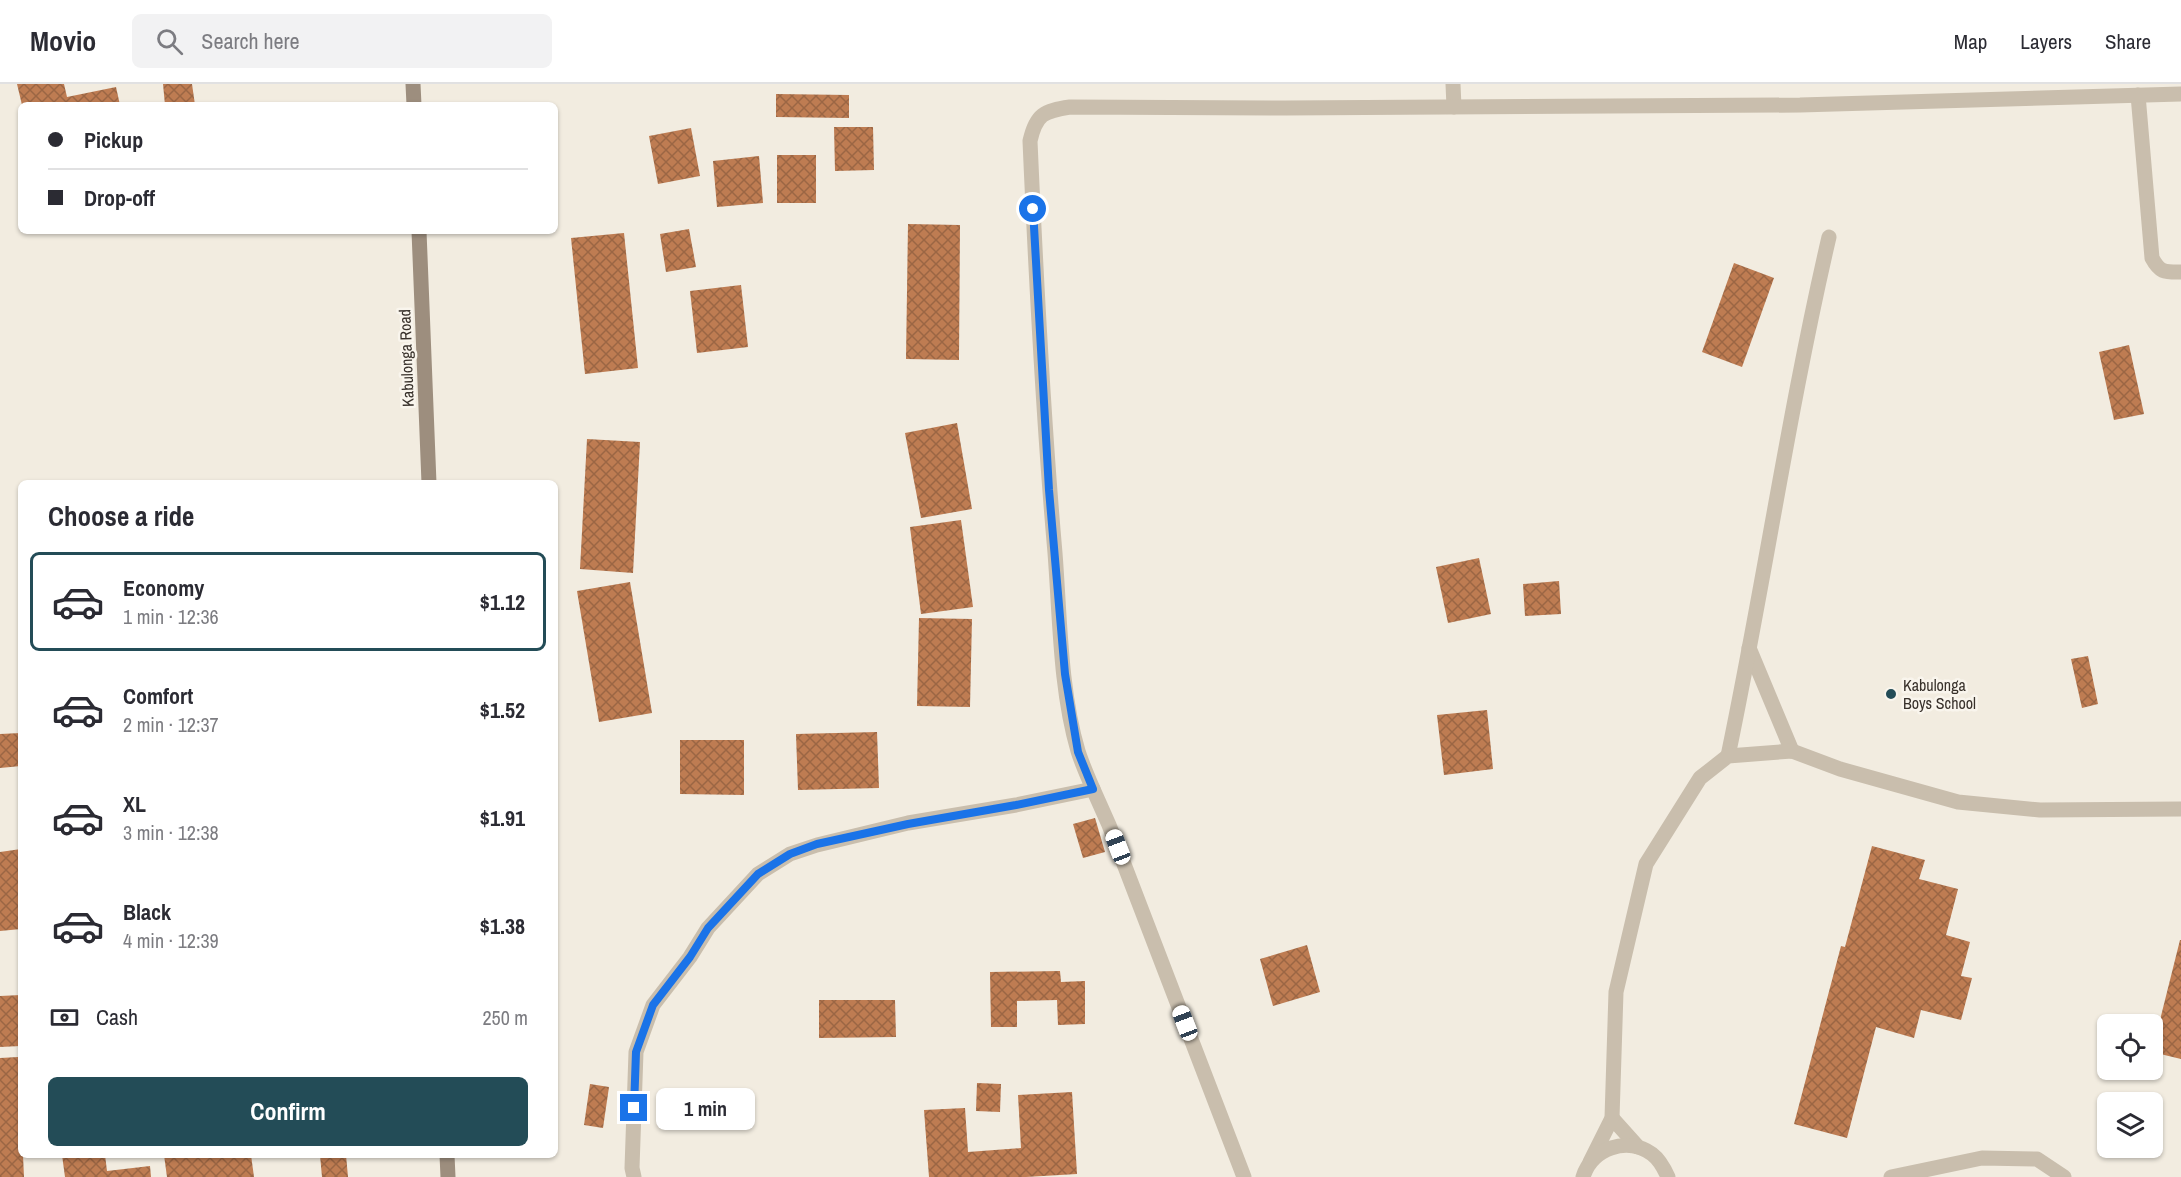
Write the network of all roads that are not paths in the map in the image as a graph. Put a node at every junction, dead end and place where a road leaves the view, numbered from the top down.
1 (413, 84) edge
2 (1453, 84) edge
3 (1987, 91) edge
4 (2181, 94) edge
5 (2138, 95) junction
6 (414, 102) edge
7 (1454, 107) junction
8 (419, 234) edge
9 (1829, 237) dead end
10 (2181, 272) edge
11 (429, 480) edge
12 (1749, 648) junction
13 (1792, 751) junction
14 (1728, 756) junction
15 (1093, 789) junction
16 (2181, 809) edge
17 (1612, 1118) junction
18 (1638, 1148) junction
19 (447, 1158) edge
20 (1590, 1162) junction
21 (448, 1177) edge
22 (634, 1177) edge
23 (1244, 1177) edge
24 (1583, 1177) edge
25 (1668, 1177) edge
26 (1892, 1177) edge
27 (2064, 1177) edge

1 - 6 main road
2 - 7 street
3 - 5 street
3 - 7 street
4 - 5 street
5 - 10 street
7 - 15 street
8 - 11 main road, Kabulonga Road
9 - 12 street
12 - 13 street
12 - 14 street
13 - 14 street
13 - 16 street
14 - 17 street
15 - 22 street
15 - 23 street
17 - 18 street
17 - 20 street
18 - 20 street
18 - 25 street
19 - 21 main road
20 - 24 street
26 - 27 street

